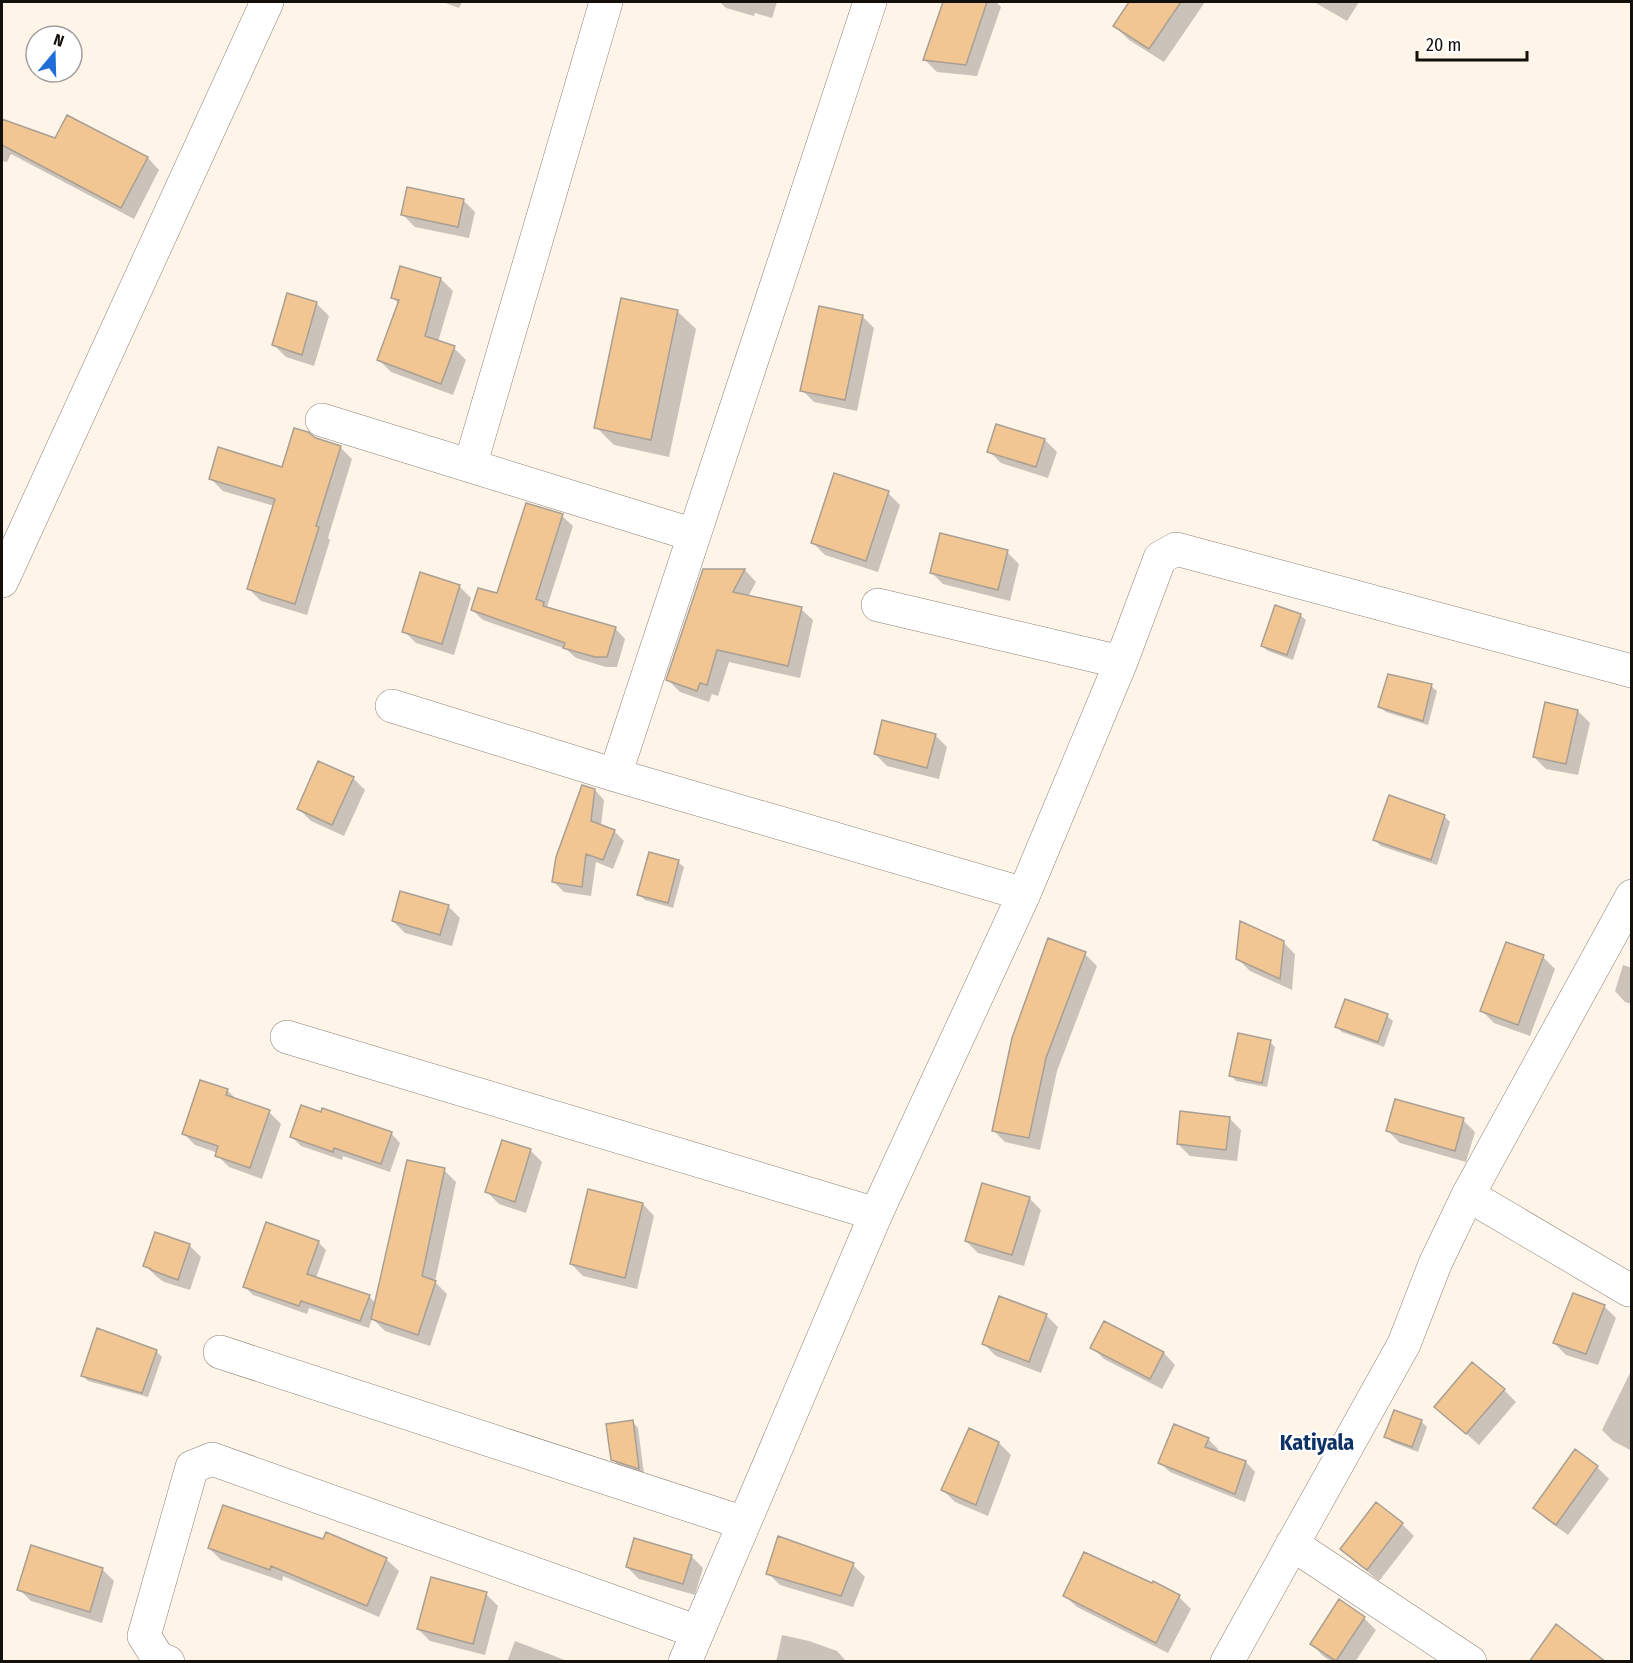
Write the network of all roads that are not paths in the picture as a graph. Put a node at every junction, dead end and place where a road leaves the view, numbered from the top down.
1 (267, 2) edge
2 (606, 2) edge
3 (870, 2) edge
4 (322, 420) dead end
5 (470, 466) junction
6 (694, 535) junction
7 (2, 581) edge
8 (878, 605) dead end
9 (1121, 662) junction
10 (1632, 671) edge
11 (392, 706) dead end
12 (615, 775) junction
13 (1024, 894) junction
14 (1632, 896) edge
15 (287, 1037) dead end
16 (1468, 1195) junction
17 (876, 1214) junction
18 (1632, 1290) edge
19 (220, 1352) dead end
20 (744, 1523) junction
21 (1292, 1544) junction
22 (698, 1632) junction
23 (168, 1662) edge
24 (685, 1662) edge
25 (1227, 1662) edge
26 (1470, 1662) edge

1 - 7 street
2 - 5 street
3 - 6 street
4 - 5 street
5 - 6 street
6 - 12 street
8 - 9 street
9 - 10 street
9 - 13 street
11 - 12 street
12 - 13 street
13 - 17 street
14 - 16 street
15 - 17 street
16 - 18 street
16 - 21 street
17 - 20 street
19 - 20 street
20 - 22 street
21 - 25 street
21 - 26 street
22 - 23 street
22 - 24 street

